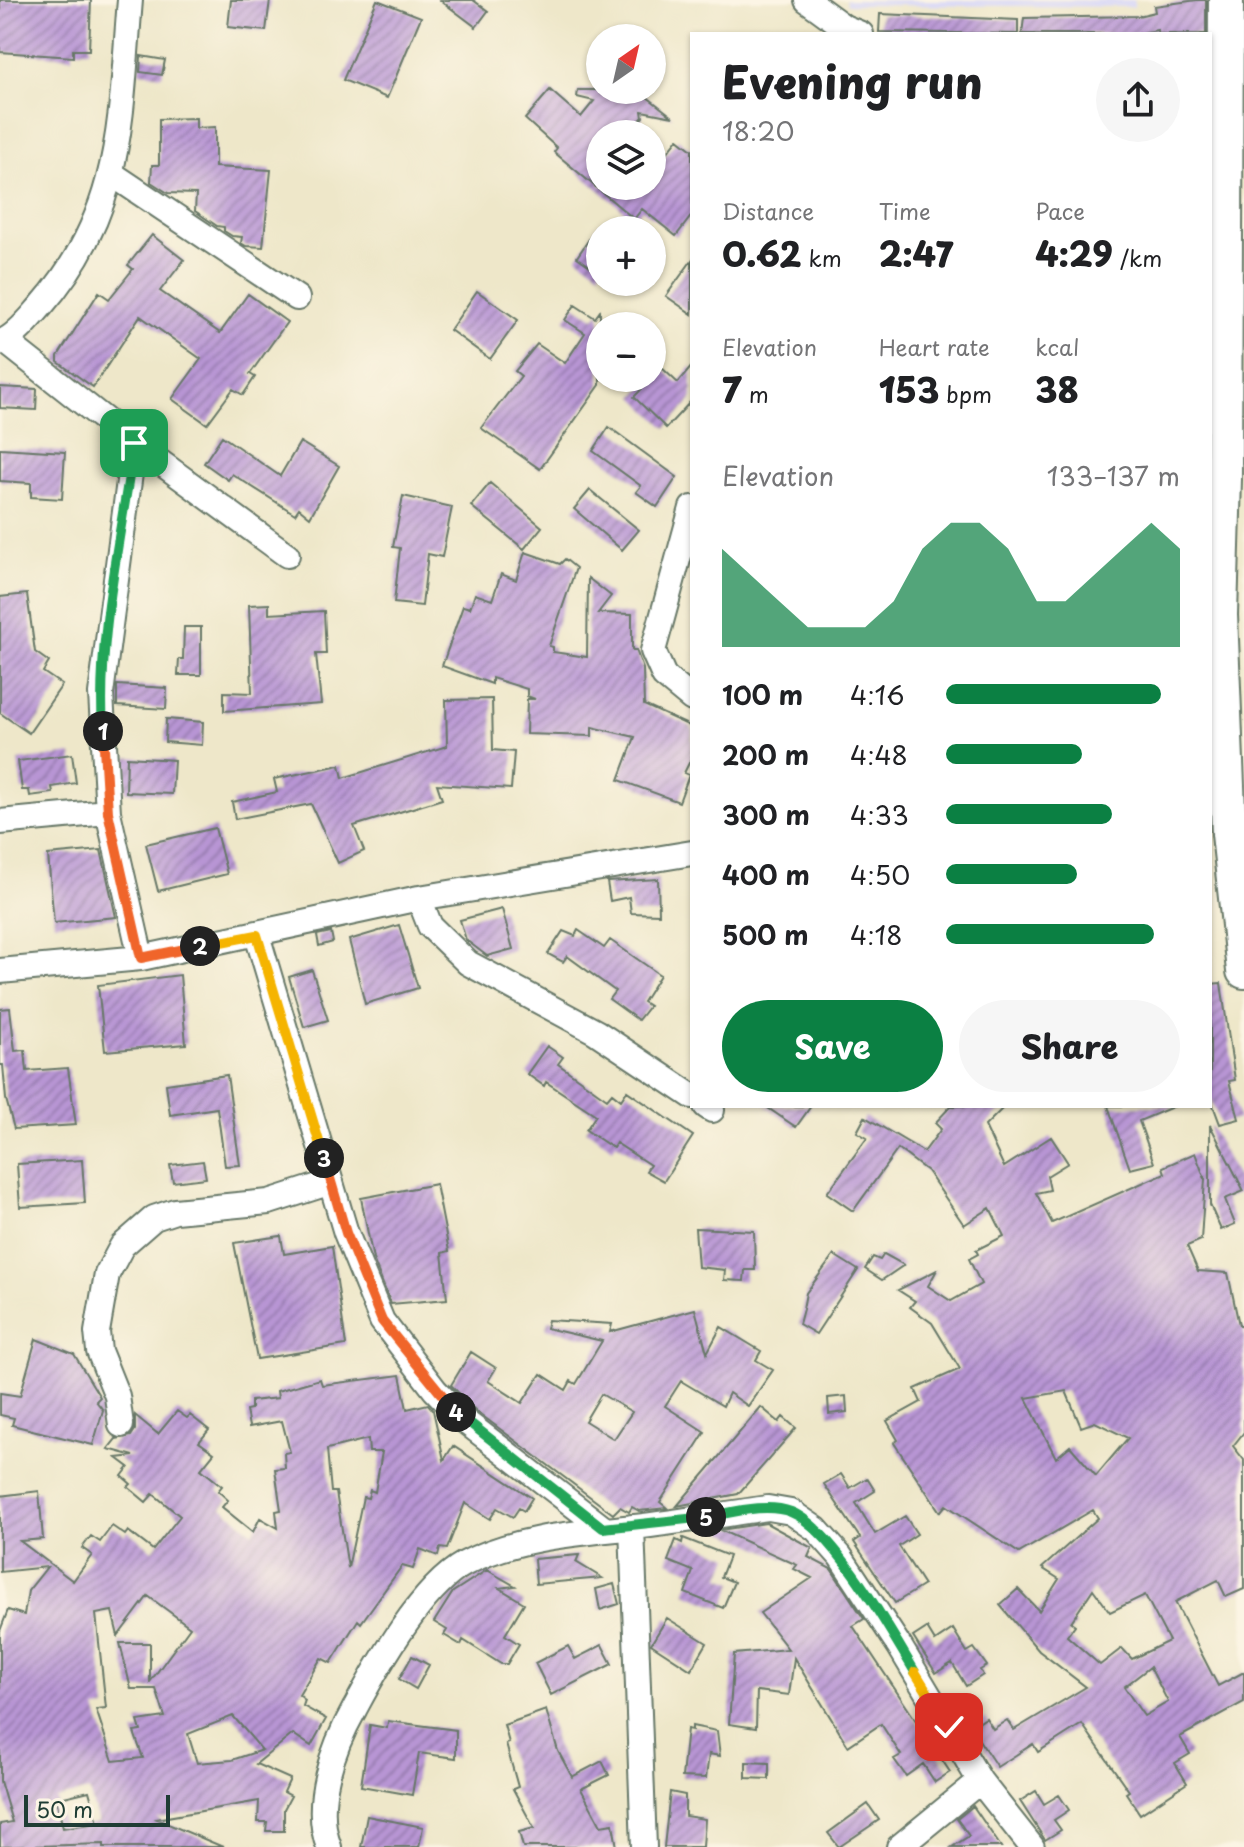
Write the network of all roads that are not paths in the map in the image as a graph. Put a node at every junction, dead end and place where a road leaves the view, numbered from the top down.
1 (130, 0) edge
2 (807, 0) edge
3 (1226, 0) edge
4 (849, 32) edge
5 (1217, 72) edge
6 (112, 174) junction
7 (1233, 246) edge
8 (297, 298) dead end
9 (3, 341) edge
10 (134, 443) junction
11 (690, 515) edge
12 (287, 555) dead end
13 (690, 697) edge
14 (108, 812) junction
15 (0, 822) edge
16 (690, 853) edge
17 (419, 898) junction
18 (257, 935) junction
19 (141, 958) junction
20 (0, 971) edge
21 (1244, 971) edge
22 (690, 1095) edge
23 (331, 1182) junction
24 (121, 1425) dead end
25 (632, 1527) junction
26 (603, 1528) junction
27 (980, 1781) junction
28 (329, 1847) edge
29 (644, 1847) edge
30 (899, 1847) edge
31 (1032, 1847) edge

1 - 6 street
2 - 4 street
3 - 5 street
5 - 7 street
6 - 8 street
6 - 9 street
7 - 21 street
9 - 10 street
10 - 12 street
10 - 14 street
11 - 13 street
14 - 15 street
14 - 19 street
16 - 17 street
17 - 18 street
17 - 22 street
18 - 19 street
18 - 23 street
19 - 20 street
23 - 24 street
23 - 26 street
25 - 26 street
25 - 27 street
25 - 29 street
26 - 28 street
27 - 30 street
27 - 31 street

